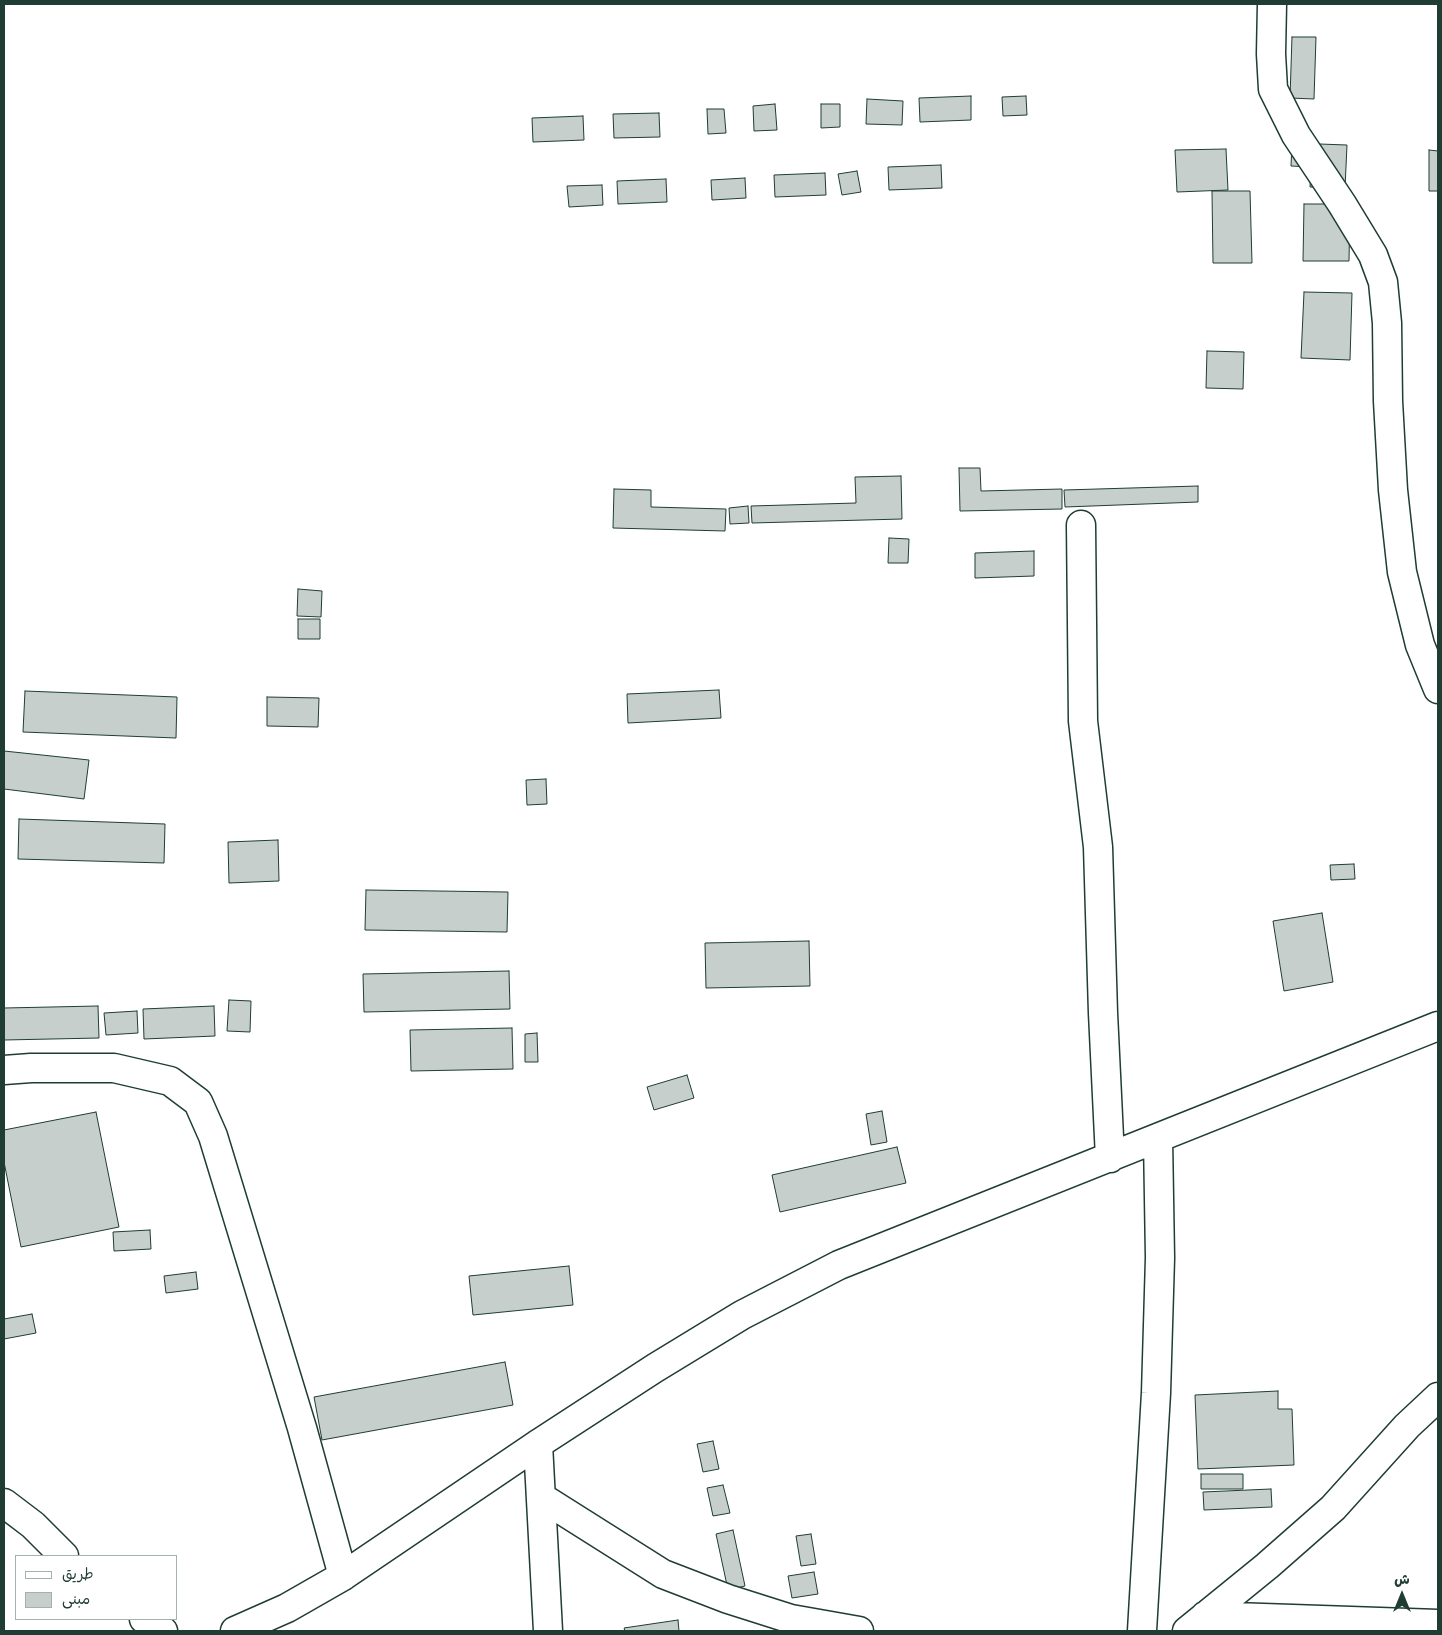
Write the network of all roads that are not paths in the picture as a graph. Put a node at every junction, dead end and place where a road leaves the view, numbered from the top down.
1 (1272, 4) edge
2 (1081, 525) dead end
3 (1438, 689) edge
4 (1438, 1026) edge
5 (4, 1070) edge
6 (1158, 1138) junction
7 (1110, 1158) junction
8 (1438, 1397) edge
9 (538, 1444) junction
10 (540, 1497) junction
11 (4, 1503) edge
12 (63, 1555) edge
13 (343, 1576) junction
14 (146, 1620) edge
15 (1196, 1624) edge
16 (1438, 1624) edge
17 (162, 1631) edge
18 (235, 1631) edge
19 (548, 1631) edge
20 (859, 1631) edge
21 (1142, 1631) edge

1 - 3 street
2 - 7 street
4 - 6 street
5 - 13 street
6 - 7 street
6 - 21 street
7 - 9 street
8 - 15 street
9 - 10 street
9 - 13 street
10 - 19 street
10 - 20 street
11 - 12 street
13 - 18 street
14 - 17 street
15 - 16 street

